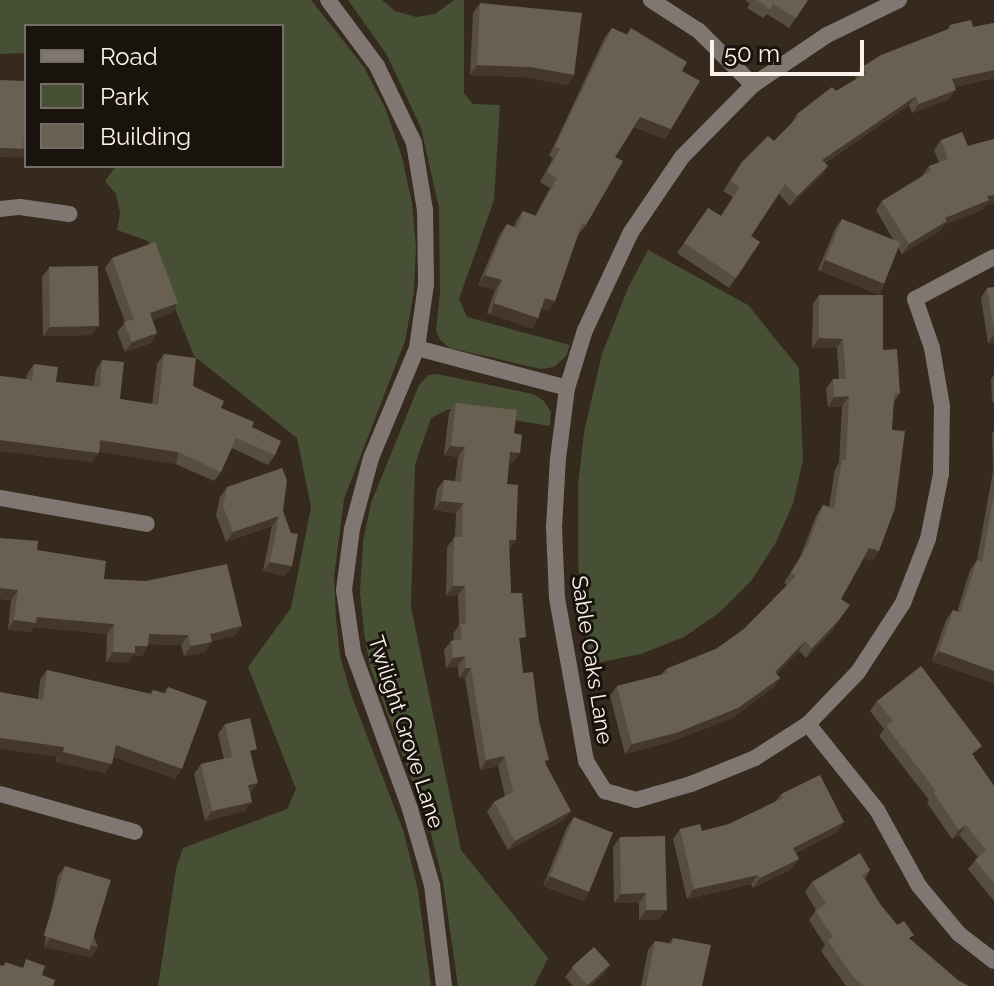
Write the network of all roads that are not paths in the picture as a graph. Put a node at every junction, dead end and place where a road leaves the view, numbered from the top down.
1 (328, 0) edge
2 (651, 0) edge
3 (899, 0) edge
4 (753, 85) junction
5 (0, 209) edge
6 (70, 214) dead end
7 (994, 257) edge
8 (417, 348) junction
9 (567, 388) junction
10 (0, 498) edge
11 (147, 524) dead end
12 (808, 724) junction
13 (0, 794) edge
14 (135, 832) dead end
15 (994, 961) edge
16 (444, 986) edge

1 - 8 street, Twilight Grove Lane
2 - 4 street
3 - 4 street, Sable Oaks Lane
4 - 9 street, Sable Oaks Lane
5 - 6 street
7 - 12 street
8 - 9 street
8 - 16 street, Twilight Grove Lane
9 - 12 street, Sable Oaks Lane
10 - 11 street
12 - 15 street
13 - 14 street

